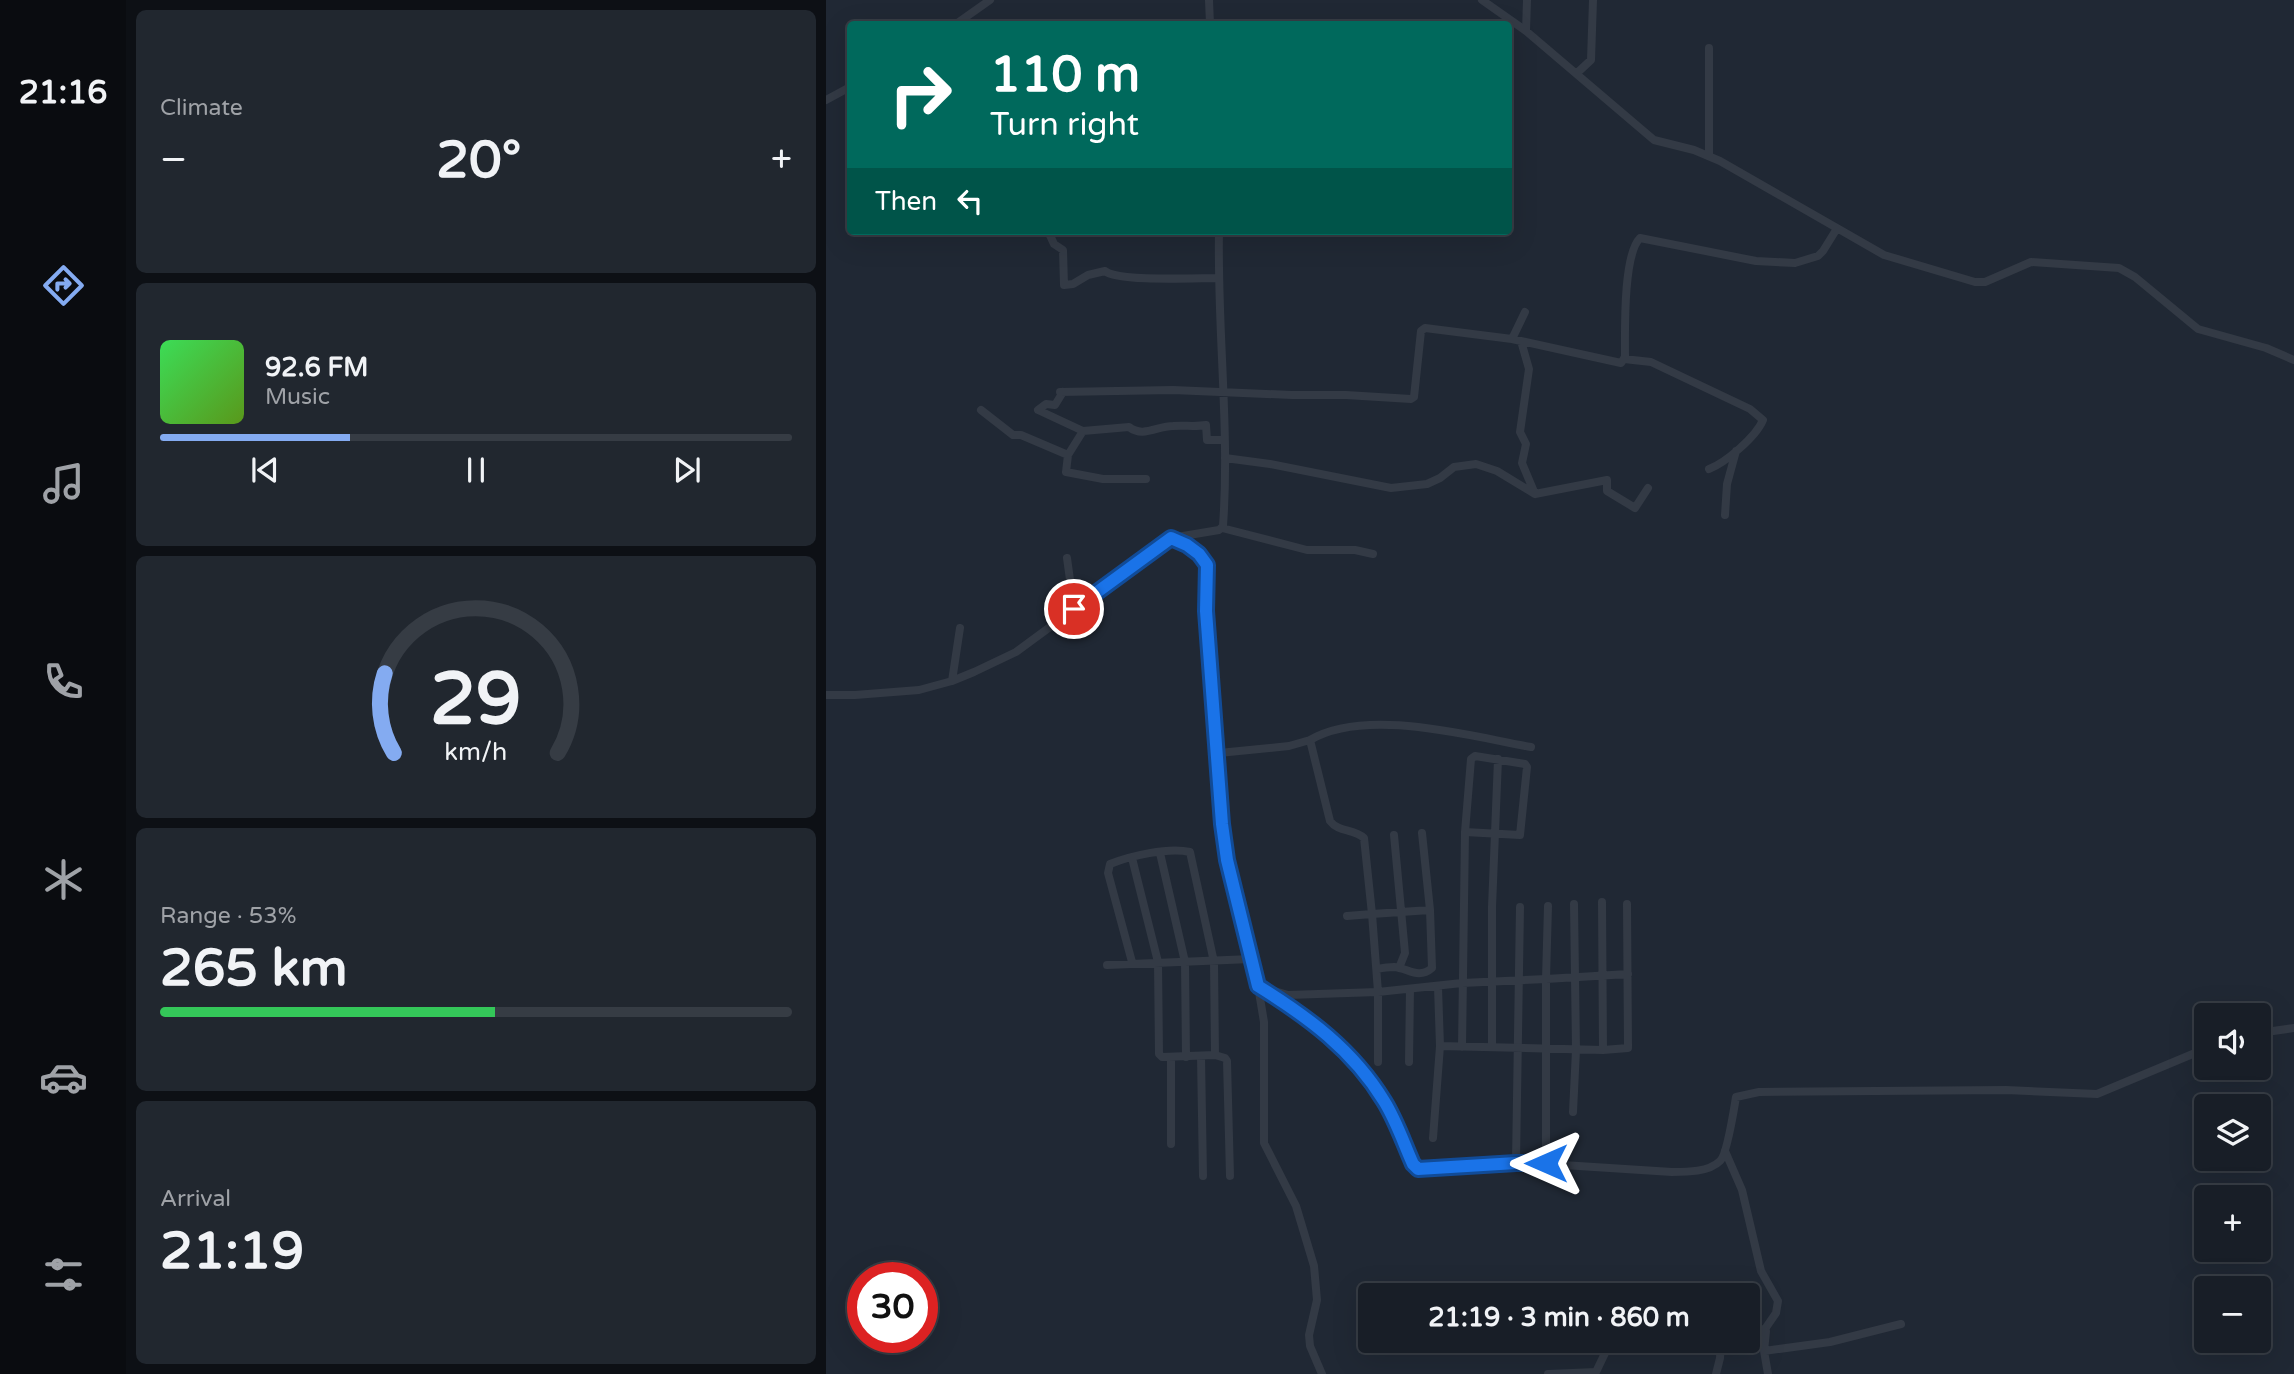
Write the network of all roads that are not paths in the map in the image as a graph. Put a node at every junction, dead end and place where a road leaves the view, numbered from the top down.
1 (990, 0) edge
2 (1209, 0) edge
3 (1482, 0) edge
4 (1527, 0) edge
5 (1593, 0) edge
6 (960, 21) edge
7 (1210, 21) edge
8 (1512, 21) edge
9 (1512, 21) edge
10 (1526, 31) junction
11 (1709, 47) dead end
12 (1577, 73) junction
13 (847, 89) edge
14 (826, 100) edge
15 (1709, 156) junction
16 (1836, 230) junction
17 (1050, 235) edge
18 (1219, 235) edge
19 (1217, 278) junction
20 (1525, 312) dead end
21 (1517, 340) junction
22 (1624, 359) junction
23 (2294, 359) edge
24 (1223, 392) junction
25 (981, 410) dead end
26 (1083, 431) junction
27 (1224, 440) junction
28 (1736, 451) junction
29 (1068, 455) junction
30 (1225, 458) junction
31 (1709, 469) dead end
32 (1146, 479) dead end
33 (1648, 488) dead end
34 (1535, 494) junction
35 (1725, 514) dead end
36 (1222, 528) junction
37 (1171, 538) junction
38 (1373, 554) dead end
39 (1067, 558) dead end
40 (1074, 609) junction
41 (960, 628) dead end
42 (951, 681) junction
43 (826, 695) edge
44 (1310, 740) junction
45 (1531, 747) dead end
46 (1219, 753) junction
47 (1498, 759) junction
48 (1465, 832) junction
49 (1422, 833) dead end
50 (1493, 834) junction
51 (1394, 835) dead end
52 (1160, 853) junction
53 (1132, 858) junction
54 (1602, 902) dead end
55 (1574, 904) dead end
56 (1628, 904) dead end
57 (1548, 906) dead end
58 (1520, 907) dead end
59 (1430, 910) junction
60 (1402, 912) junction
61 (1372, 914) junction
62 (1346, 916) dead end
63 (1251, 959) junction
64 (1132, 962) junction
65 (1158, 962) junction
66 (1185, 962) junction
67 (1214, 962) junction
68 (1107, 965) dead end
69 (1399, 968) junction
70 (1377, 969) junction
71 (1628, 974) junction
72 (1603, 975) junction
73 (1574, 976) junction
74 (1546, 979) junction
75 (1519, 981) junction
76 (1491, 982) junction
77 (1462, 983) junction
78 (1258, 986) junction
79 (1438, 987) junction
80 (1410, 989) junction
81 (1378, 992) junction
82 (2294, 1028) edge
83 (2271, 1031) edge
84 (1440, 1046) junction
85 (1462, 1047) junction
86 (1492, 1047) junction
87 (1519, 1047) junction
88 (1545, 1048) junction
89 (1576, 1050) junction
90 (1603, 1050) junction
91 (2194, 1053) edge
92 (1215, 1055) junction
93 (1201, 1056) junction
94 (1186, 1057) junction
95 (1171, 1058) junction
96 (1378, 1062) dead end
97 (1409, 1062) dead end
98 (1573, 1112) dead end
99 (1433, 1138) dead end
100 (1171, 1143) dead end
101 (1726, 1151) junction
102 (1516, 1163) junction
103 (1546, 1163) junction
104 (1203, 1176) dead end
105 (1230, 1176) dead end
106 (1901, 1324) dead end
107 (1765, 1329) junction
108 (1760, 1330) edge
109 (1763, 1350) junction
110 (1605, 1353) edge
111 (1720, 1353) edge
112 (1322, 1374) edge
113 (1548, 1374) edge
114 (1716, 1374) edge
115 (1768, 1374) edge

1 - 6 street
2 - 7 street
3 - 8 street
4 - 10 street
5 - 12 street
9 - 10 street
10 - 12 street
11 - 15 street
12 - 15 street
13 - 14 street
15 - 16 street
16 - 22 street
16 - 23 street
17 - 19 street
18 - 19 street
19 - 24 street
20 - 21 street
21 - 22 street
21 - 24 street
21 - 34 street
22 - 28 street
24 - 26 street
24 - 27 street
25 - 29 street
26 - 27 street
26 - 29 street
27 - 30 street
28 - 31 street
28 - 35 street
29 - 32 street
30 - 34 street
30 - 36 street
33 - 34 street
36 - 37 street
36 - 38 street
37 - 40 street
37 - 46 street
39 - 40 street
40 - 42 street
41 - 42 street
42 - 43 street
44 - 45 street
44 - 46 street
44 - 61 street
46 - 63 street
47 - 48 street
47 - 50 street
47 - 50 street
48 - 50 street
48 - 77 street
49 - 59 street
50 - 76 street
51 - 60 street
52 - 53 street
52 - 66 street
52 - 67 street
53 - 64 street
53 - 65 street
54 - 72 street
55 - 73 street
56 - 71 street
57 - 74 street
58 - 75 street
59 - 60 street
59 - 69 street
60 - 61 street
60 - 69 street
61 - 62 street
61 - 70 street
63 - 67 street
63 - 78 street
64 - 65 street
64 - 68 street
65 - 66 street
65 - 95 street
66 - 67 street
66 - 94 street
67 - 92 street
69 - 70 street
70 - 81 street
71 - 72 street
71 - 90 street
72 - 73 street
72 - 90 street
73 - 74 street
73 - 89 street
74 - 75 street
74 - 88 street
75 - 76 street
75 - 87 street
76 - 77 street
76 - 86 street
77 - 79 street
77 - 85 street
78 - 81 street
78 - 102 street
78 - 112 street
79 - 80 street
79 - 84 street
80 - 81 street
80 - 97 street
81 - 96 street
82 - 83 street
84 - 85 street
84 - 99 street
85 - 86 street
86 - 87 street
87 - 88 street
87 - 102 street
88 - 89 street
88 - 103 street
89 - 90 street
89 - 98 street
91 - 101 street
92 - 93 street
92 - 105 street
93 - 94 street
93 - 104 street
94 - 95 street
95 - 100 street
101 - 103 street
101 - 107 street
102 - 103 street
106 - 109 street
107 - 108 street
107 - 109 street
109 - 115 street
110 - 113 street
111 - 114 street

